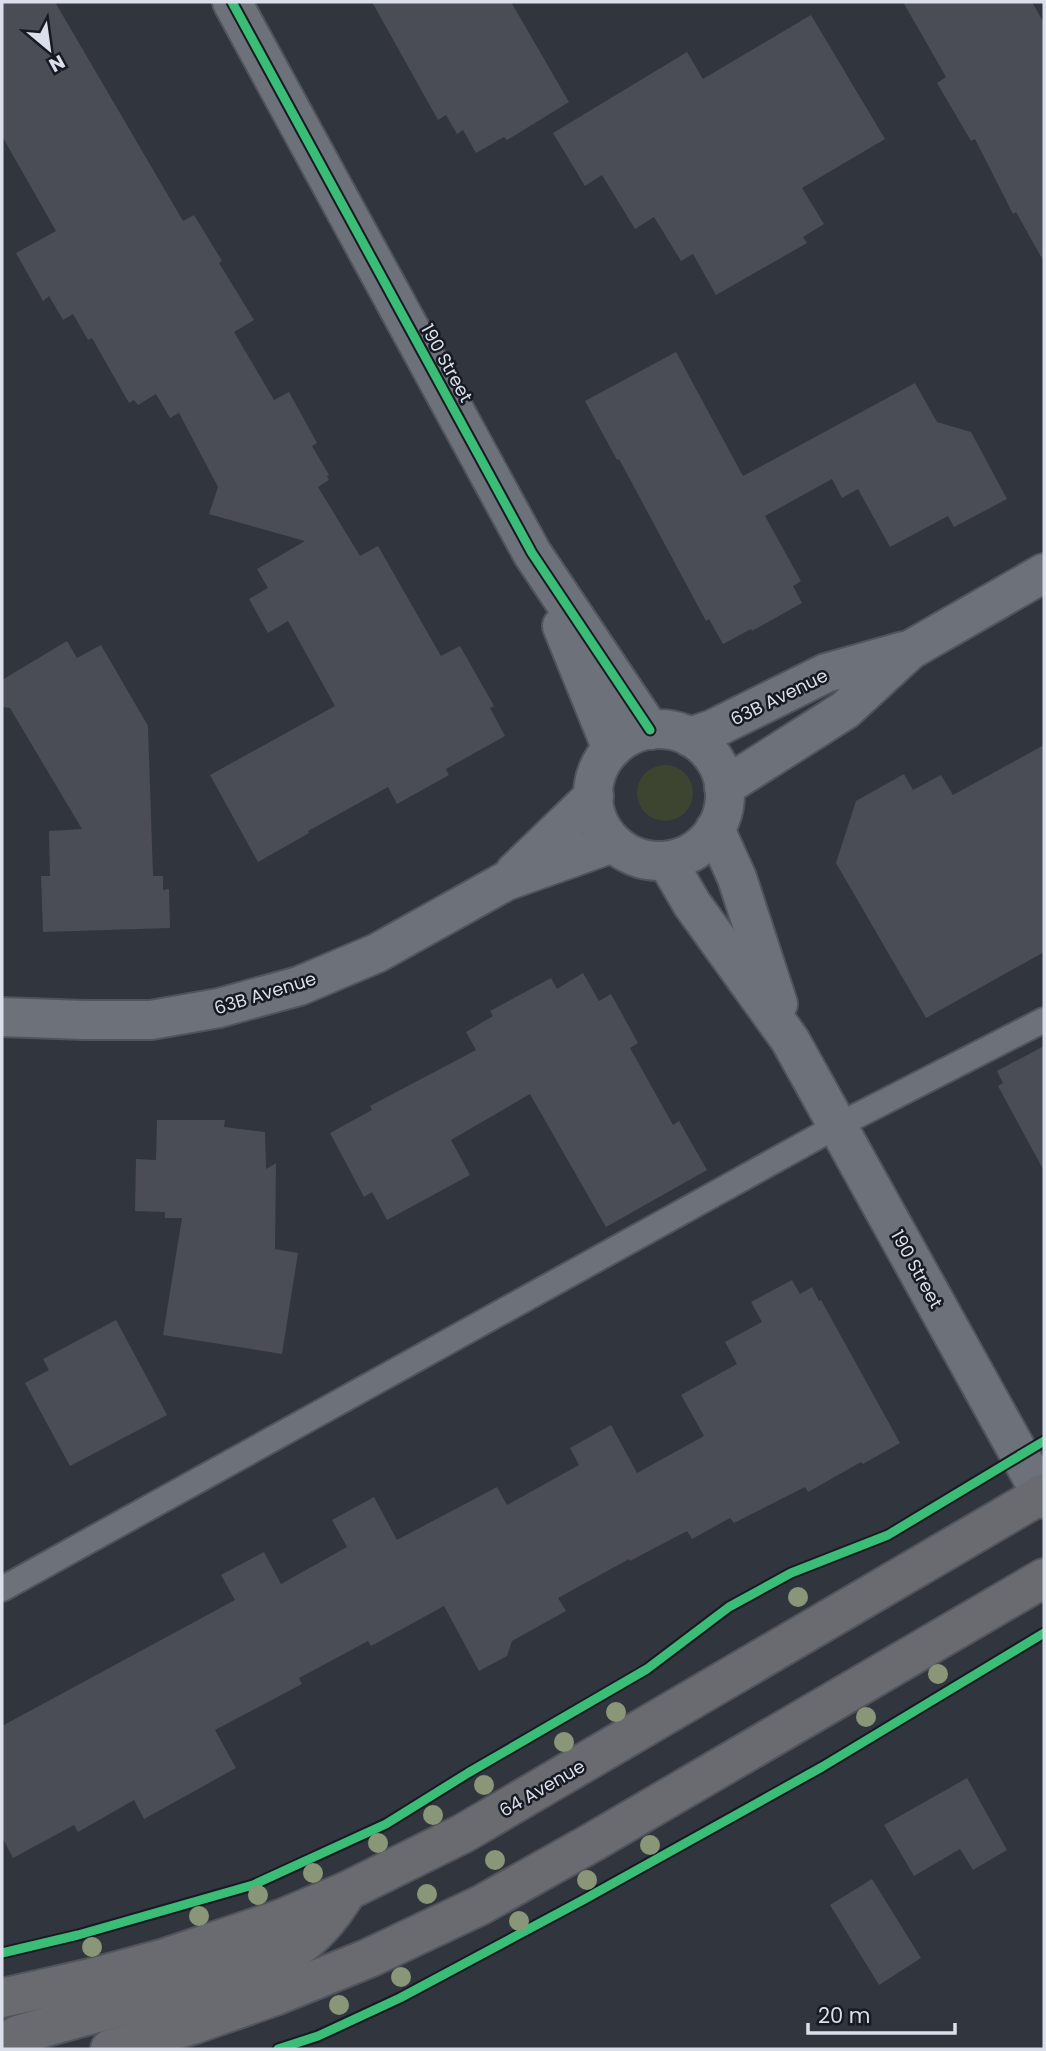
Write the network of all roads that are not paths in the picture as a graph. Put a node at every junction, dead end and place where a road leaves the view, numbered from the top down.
1 (232, 2) edge
2 (532, 553) junction
3 (1044, 573) edge
4 (909, 650) junction
5 (650, 730) junction
6 (690, 737) junction
7 (612, 749) junction
8 (724, 787) junction
9 (594, 796) junction
10 (715, 829) junction
11 (613, 843) junction
12 (667, 861) junction
13 (506, 881) junction
14 (2, 1017) edge
15 (1044, 1020) edge
16 (790, 1040) junction
17 (837, 1126) junction
18 (1043, 1495) edge
19 (1044, 1578) edge
20 (2, 1589) edge
21 (347, 1891) junction
22 (2, 1998) edge
23 (2, 2047) edge
24 (110, 2049) edge

1 - 2 street, 190 Street
2 - 5 street, 190 Street
2 - 7 street, 190 Street
3 - 4 street, 63B Avenue
4 - 6 street, 63B Avenue
4 - 8 street, 63B Avenue
5 - 6 street
5 - 7 street
6 - 8 street
7 - 9 street
8 - 10 street
9 - 11 street
9 - 13 street, 63B Avenue
10 - 12 street
10 - 16 street, 190 Street
11 - 12 street
11 - 13 street, 63B Avenue
12 - 16 street, 190 Street
13 - 14 street, 63B Avenue
15 - 17 lane
16 - 17 street, 190 Street
17 - 18 street, 190 Street
17 - 20 lane
18 - 21 main road, 64 Avenue
19 - 24 main road
21 - 22 main road, 64 Avenue
21 - 23 main road

